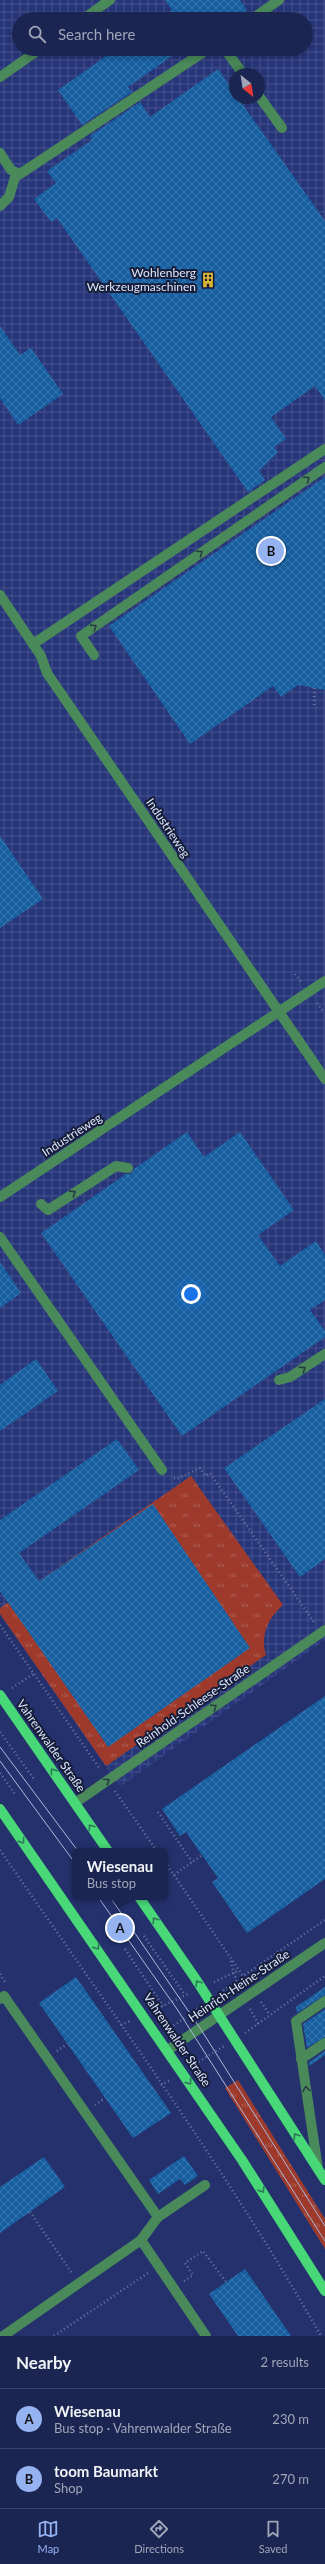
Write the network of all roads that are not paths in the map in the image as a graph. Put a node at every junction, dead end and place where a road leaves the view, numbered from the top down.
1 (110, 0) edge
2 (279, 0) edge
3 (93, 12) edge
4 (262, 12) edge
5 (30, 56) edge
6 (197, 56) edge
7 (231, 56) edge
8 (239, 68) edge
9 (0, 77) edge
10 (265, 104) edge
11 (282, 128) dead end
12 (0, 153) edge
13 (16, 174) junction
14 (0, 206) edge
15 (325, 449) edge
16 (325, 467) edge
17 (0, 595) edge
18 (33, 644) junction
19 (94, 655) dead end
20 (325, 981) edge
21 (278, 1012) junction
22 (325, 1079) edge
23 (128, 1168) dead end
24 (0, 1197) edge
25 (41, 1204) dead end
26 (0, 1237) edge
27 (325, 1354) edge
28 (279, 1380) dead end
29 (162, 1470) road end
30 (323, 1631) edge
31 (0, 1695) edge
32 (75, 1803) junction
33 (0, 1809) edge
34 (106, 1848) edge
35 (141, 1900) edge
36 (325, 1943) edge
37 (0, 1999) edge
38 (325, 2000) edge
39 (218, 2016) junction
40 (325, 2043) edge
41 (168, 2050) junction
42 (301, 2060) junction
43 (318, 2169) junction
44 (325, 2180) edge
45 (205, 2185) dead end
46 (158, 2217) junction
47 (141, 2240) junction
48 (325, 2291) edge
49 (3, 2336) edge
50 (206, 2336) edge

1 - 3 street
2 - 4 street
5 - 9 street
6 - 13 street
7 - 8 street
10 - 11 street
12 - 13 street
13 - 14 street
15 - 18 street
19 -> 16 street
17 - 18 street, Industrieweg
18 - 21 street, Industrieweg
20 - 21 street, Industrieweg
21 - 22 street
21 - 24 street, Industrieweg
25 -> 23 street
26 - 29 street
28 -> 27 street
32 -> 30 street, Reinhold-Schleese-Straße
32 -> 31 main road, Vahrenwalder Straße
34 -> 32 main road, Vahrenwalder Straße
33 -> 41 main road, Vahrenwalder Straße
39 -> 35 main road
36 - 39 street, Heinrich-Heine-Straße
37 - 46 street
38 - 42 street
39 - 41 street, Heinrich-Heine-Straße
43 -> 39 main road
40 - 42 street
41 -> 48 main road, Vahrenwalder Straße
43 -> 42 street
43 - 44 main road
45 - 46 street
46 - 47 street
47 - 49 street
47 - 50 street

